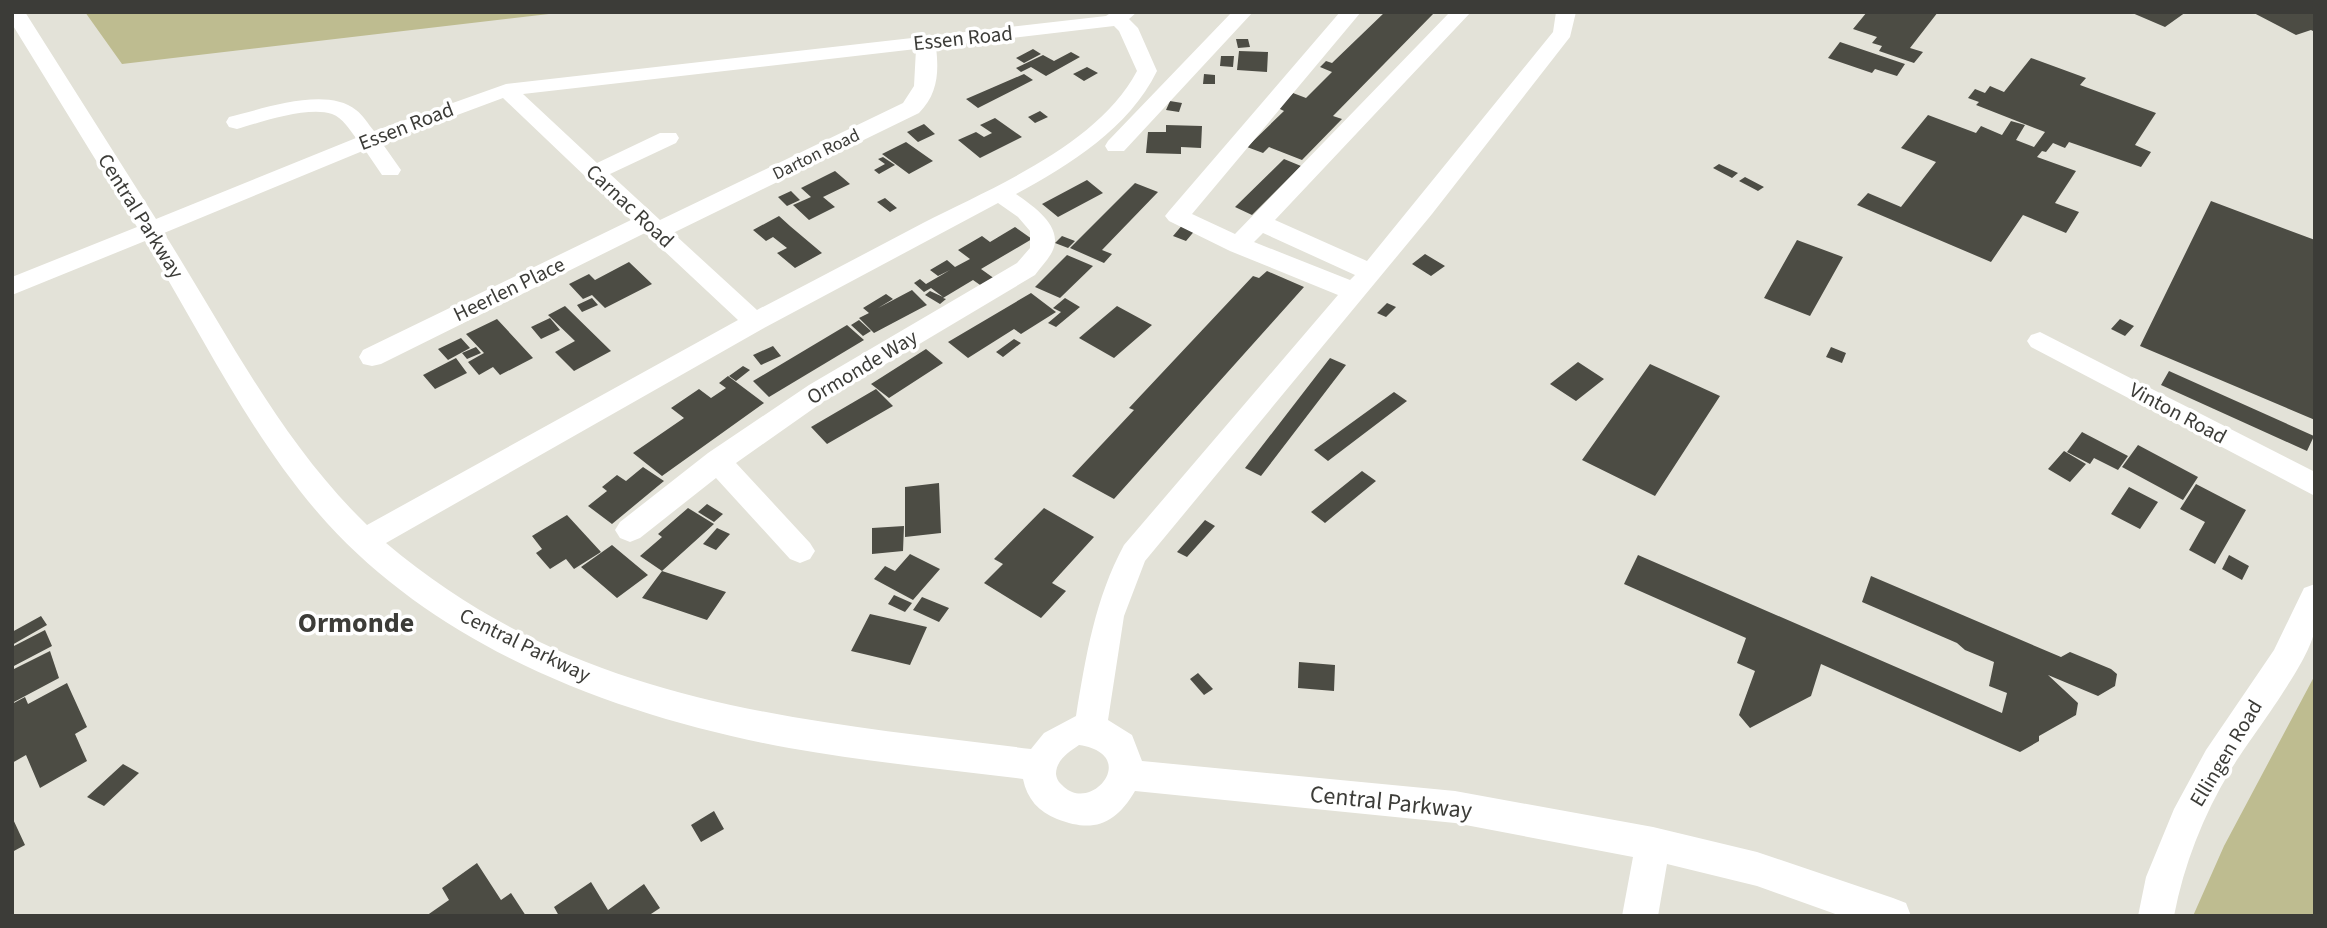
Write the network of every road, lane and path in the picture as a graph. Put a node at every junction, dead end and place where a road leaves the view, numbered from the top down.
1 (15, 12) edge
2 (1243, 12) edge
3 (1351, 12) edge
4 (1461, 12) edge
5 (1566, 12) edge
6 (1122, 15) edge
7 (925, 42) junction
8 (506, 90) junction
9 (237, 122) dead end
10 (668, 138) dead end
11 (367, 141) junction
12 (1116, 146) dead end
13 (390, 170) dead end
14 (594, 173) junction
15 (998, 192) junction
16 (1260, 223) junction
17 (652, 226) junction
18 (150, 229) junction
19 (1238, 245) junction
20 (1363, 282) junction
21 (12, 287) edge
22 (755, 322) junction
23 (2040, 341) dead end
24 (372, 357) dead end
25 (718, 461) junction
26 (2315, 485) edge
27 (630, 530) dead end
28 (364, 541) junction
29 (800, 551) dead end
30 (2315, 597) edge
31 (1090, 730) junction
32 (1041, 766) junction
33 (1127, 775) junction
34 (1653, 844) junction
35 (1640, 916) edge
36 (1893, 916) edge
37 (2156, 916) edge

1 - 18 street, Central Parkway
2 - 12 street
3 - 19 street
4 - 16 street
5 - 20 street
6 - 7 street, Essen Road
6 - 15 street, Essen Road
7 - 8 street, Essen Road
7 - 17 street, Darton Road
8 - 11 street, Essen Road
8 - 14 street, Carnac Road
9 - 11 street
10 - 14 street
11 - 13 street
11 - 18 street, Essen Road
14 - 17 street, Carnac Road
15 - 22 street, Essen Road
15 - 25 street, Ormonde Way
16 - 19 street
16 - 20 street
17 - 22 street, Carnac Road
17 - 24 street, Heerlen Place
18 - 21 street, Essen Road
18 - 28 street, Central Parkway
19 - 20 street
20 - 31 street
22 - 28 street, Essen Road
23 - 26 street, Vinton Road
25 - 27 street, Ormonde Way
25 - 29 street
28 - 32 street, Central Parkway
30 - 37 street, Ellingen Road
31 - 32 street
31 - 33 street
32 - 33 street
33 - 34 street, Central Parkway
34 - 35 street
34 - 36 street

